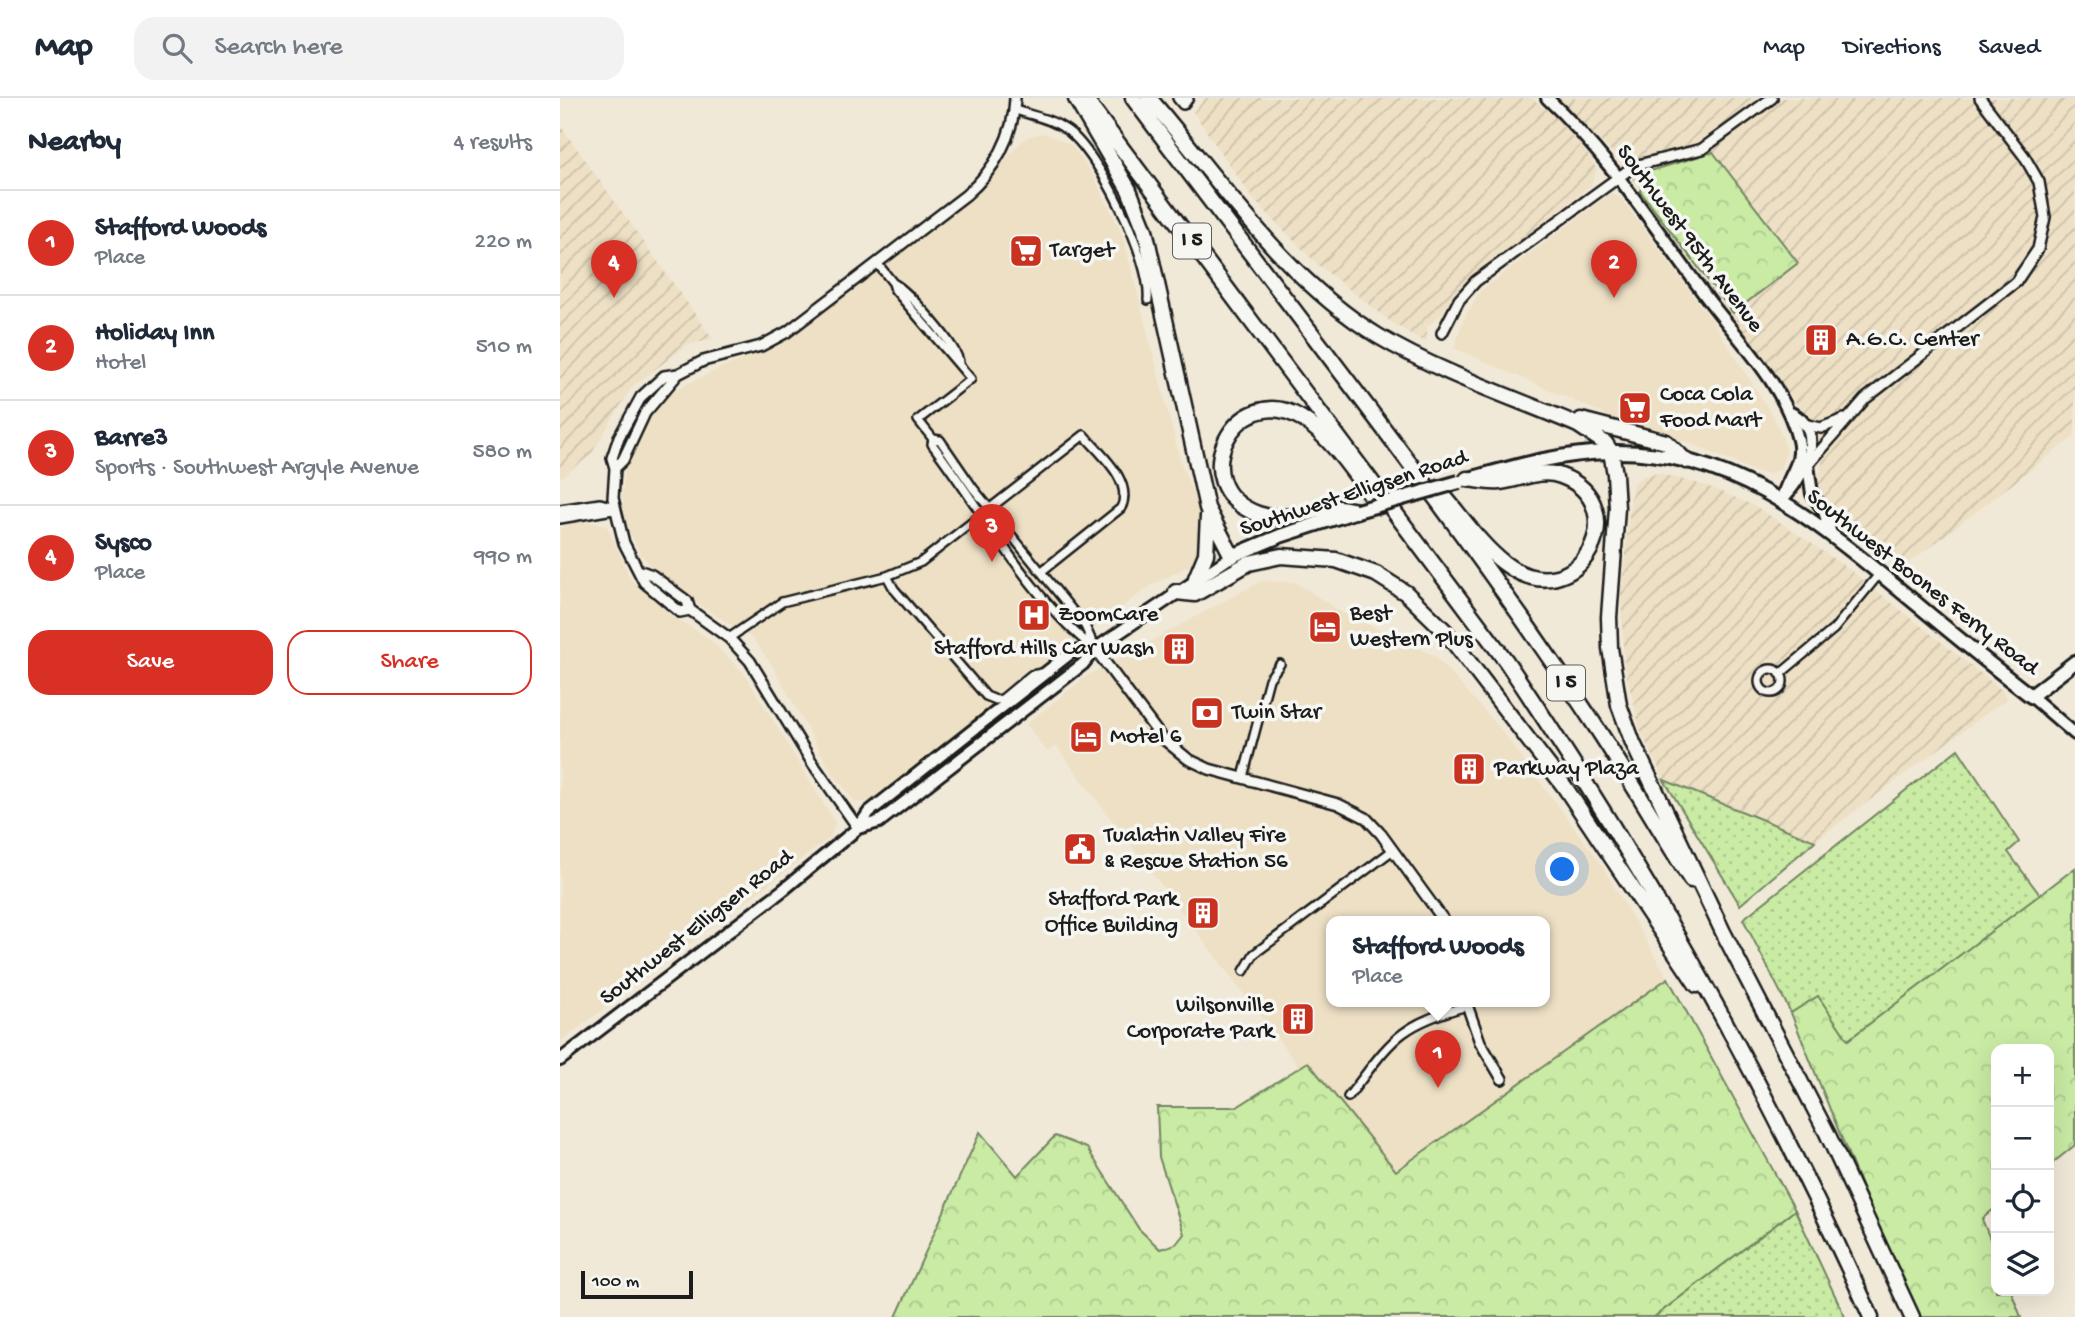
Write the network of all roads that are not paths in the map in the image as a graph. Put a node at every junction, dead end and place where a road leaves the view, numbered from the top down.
1 (1016, 98) edge
2 (1075, 98) edge
3 (1084, 98) edge
4 (1133, 98) edge
5 (1149, 98) edge
6 (1548, 98) edge
7 (1772, 98) edge
8 (1980, 98) edge
9 (1015, 110) junction
10 (1617, 177) junction
11 (877, 262) junction
12 (1148, 300) dead end
13 (1442, 334) dead end
14 (1549, 411) junction
15 (1789, 412) junction
16 (1844, 419) junction
17 (1802, 424) junction
18 (933, 439) junction
19 (1395, 443) junction
20 (1611, 452) junction
21 (1804, 452) junction
22 (1686, 461) junction
23 (1808, 465) junction
24 (1463, 481) junction
25 (1782, 499) junction
26 (615, 508) junction
27 (1208, 508) junction
28 (990, 509) junction
29 (560, 510) edge
30 (1357, 511) junction
31 (981, 516) junction
32 (560, 518) edge
33 (1831, 534) junction
34 (1232, 556) junction
35 (1042, 571) junction
36 (1880, 573) junction
37 (887, 576) junction
38 (1443, 577) junction
39 (1196, 578) junction
40 (1176, 592) junction
41 (729, 638) junction
42 (1095, 649) junction
43 (2075, 662) edge
44 (1280, 664) dead end
45 (1046, 672) junction
46 (1780, 674) dead end
47 (2031, 696) junction
48 (2075, 734) edge
49 (1243, 777) junction
50 (858, 828) junction
51 (1393, 850) junction
52 (1441, 916) edge
53 (1723, 932) junction
54 (1244, 971) dead end
55 (1456, 1007) edge
56 (1467, 1007) edge
57 (1733, 1039) junction
58 (560, 1060) edge
59 (1502, 1079) dead end
60 (1348, 1097) dead end
61 (1871, 1317) edge
62 (1912, 1317) edge

1 - 9 street
2 - 27 highway, I 5
3 - 38 highway, I 5
4 - 19 highway, I 5
5 - 14 highway, I 5
6 - 10 main road, Southwest 95th Avenue
7 - 10 street
8 - 16 street
9 - 11 street
9 - 12 street
10 - 13 street
10 - 15 main road, Southwest 95th Avenue
11 - 18 street
11 - 26 street
14 - 20 highway, I 5
14 - 22 highway, I 5
15 - 17 main road, Southwest 95th Avenue
15 - 21 main road, Southwest 95th Avenue
16 - 17 street
16 - 23 street
17 - 21 main road
18 - 28 street
18 - 31 street
19 - 24 highway, I 5
19 - 53 highway, I 5
20 - 22 main road, Southwest Boones Ferry Road
20 - 24 main road, Southwest Elligsen Road
20 - 53 highway, I 5
21 - 23 main road
21 - 25 main road
22 - 25 main road, Southwest Boones Ferry Road
23 - 25 main road
23 - 33 main road
24 - 30 main road, Southwest Elligsen Road, bridge
25 - 33 main road, Southwest Boones Ferry Road
26 - 29 street
26 - 32 street
26 - 41 street
27 - 34 highway, I 5
27 - 39 highway, I 5
28 - 31 street
28 - 35 street
28 - 35 street
30 - 34 main road, Southwest Elligsen Road
30 - 38 highway, I 5
31 - 37 street
31 - 42 street
33 - 36 main road, Southwest Boones Ferry Road
34 - 39 main road, Southwest Elligsen Road
35 - 42 street
36 - 46 street
36 - 47 main road, Southwest Boones Ferry Road
37 - 41 street
37 - 45 street
38 - 57 highway, I 5
39 - 40 main road, Southwest Elligsen Road
40 - 42 main road, Southwest Elligsen Road
40 - 57 highway, I 5
41 - 50 street
42 - 45 main road, Southwest Elligsen Road
42 - 49 street
42 - 50 main road, Southwest Elligsen Road
43 - 47 main road
44 - 49 street
45 - 50 main road, Southwest Elligsen Road
47 - 48 main road, Southwest Boones Ferry Road
49 - 51 street
50 - 58 main road, Southwest Elligsen Road
51 - 52 street
51 - 54 street
53 - 62 highway, I 5
55 - 60 street
56 - 59 street
57 - 61 highway, I 5

